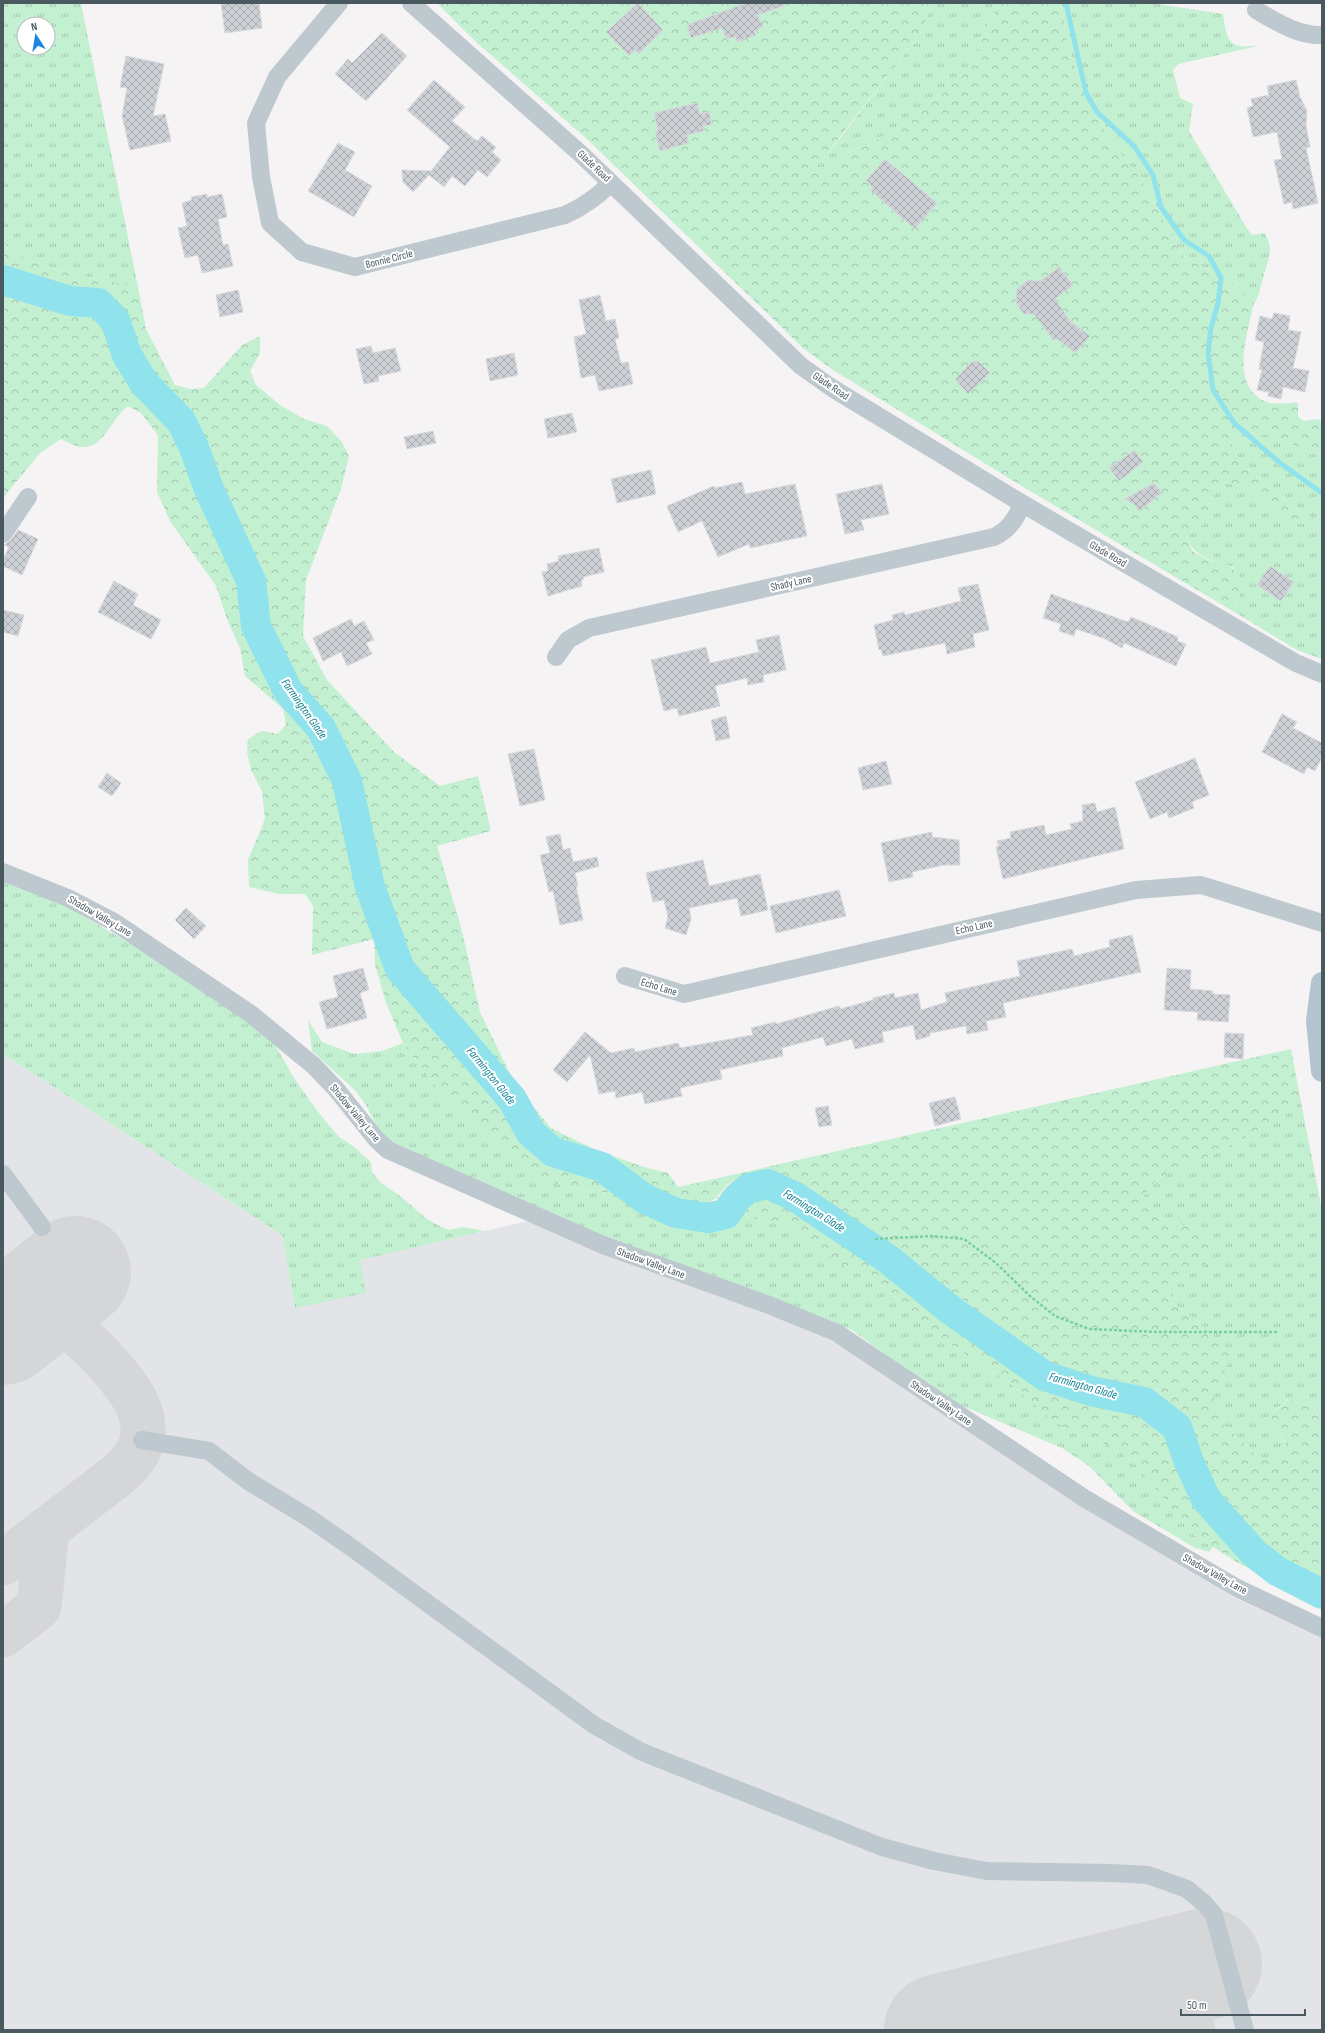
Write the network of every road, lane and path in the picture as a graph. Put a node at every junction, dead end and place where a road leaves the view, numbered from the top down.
1 (340, 3) edge
2 (411, 3) edge
3 (1256, 10) dead end
4 (1319, 35) edge
5 (611, 183) junction
6 (28, 497) dead end
7 (1023, 504) junction
8 (3, 534) edge
9 (556, 657) dead end
10 (1322, 674) edge
11 (3, 872) edge
12 (1322, 923) edge
13 (625, 976) dead end
14 (1322, 983) edge
15 (1322, 1071) edge
16 (3, 1174) edge
17 (42, 1227) dead end
18 (875, 1239) dead end
19 (1277, 1332) dead end
20 (142, 1440) dead end
21 (1322, 1628) edge
22 (1245, 2030) edge

1 - 5 street, Bonnie Circle
2 - 5 street, Glade Road
3 - 4 street
5 - 7 street, Glade Road
6 - 8 street
7 - 9 street, Shady Lane
7 - 10 street, Glade Road
11 - 21 street, Shadow Valley Lane
12 - 13 street, Echo Lane
14 - 15 main road
16 - 17 street
18 - 19 path
20 - 22 street

